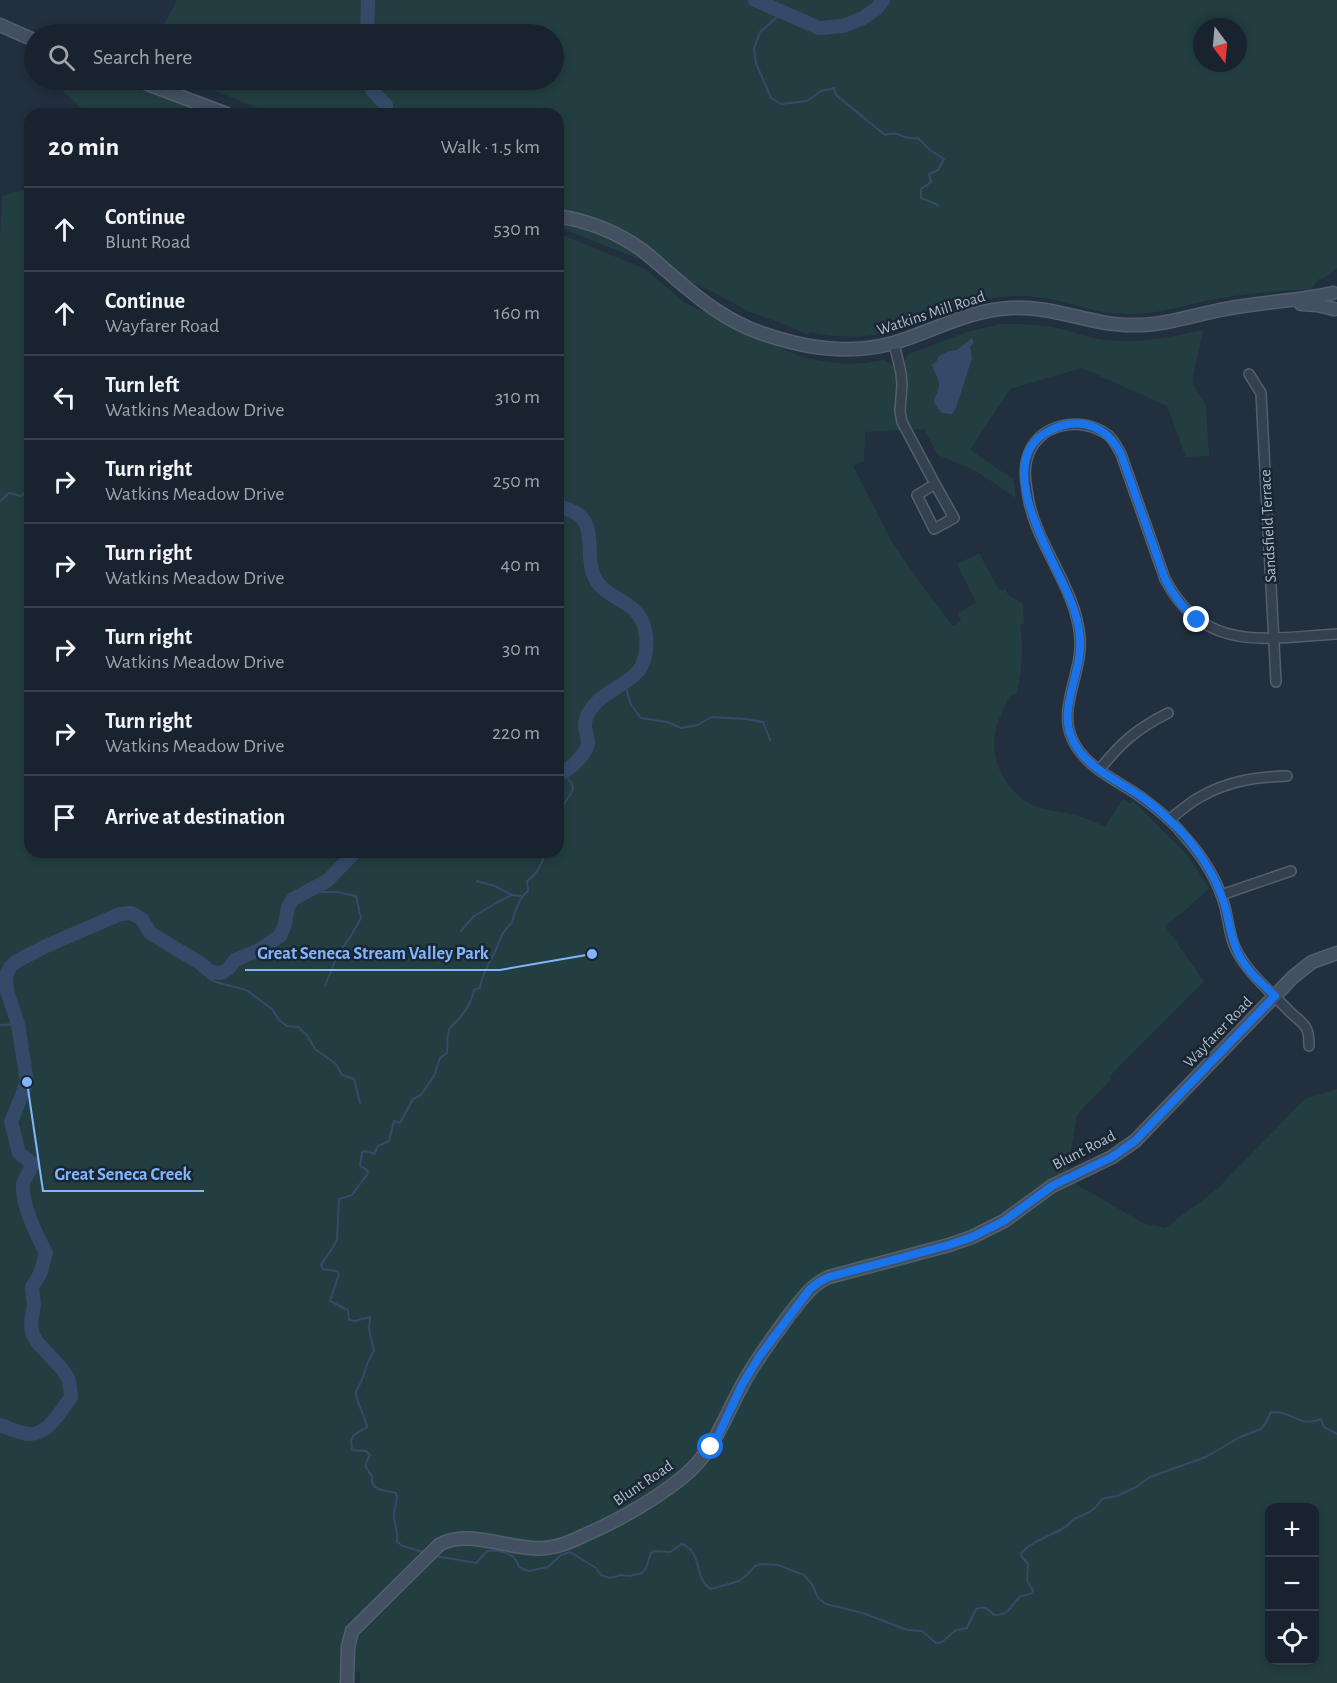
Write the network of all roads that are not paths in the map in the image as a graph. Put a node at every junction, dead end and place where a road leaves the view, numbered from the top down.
1 (0, 25) edge
2 (24, 36) edge
3 (163, 90) edge
4 (211, 108) edge
5 (564, 218) edge
6 (1335, 291) edge
7 (1276, 303) junction
8 (1336, 311) edge
9 (894, 343) junction
10 (1249, 374) dead end
11 (935, 484) junction
12 (1337, 634) edge
13 (1274, 638) junction
14 (1276, 682) dead end
15 (1168, 713) dead end
16 (1099, 770) junction
17 (1287, 776) dead end
18 (1169, 820) junction
19 (1291, 871) dead end
20 (1221, 895) junction
21 (1337, 954) edge
22 (1275, 996) junction
23 (1309, 1046) dead end
24 (1156, 1120) joint
25 (347, 1683) edge

1 - 2 street
3 - 4 street
5 - 9 street, Watkins Mill Road
6 - 7 street, Watkins Mill Road
6 - 8 street
7 - 8 street, Watkins Mill Road
7 - 9 street, Watkins Mill Road
9 - 11 street
10 - 13 street, Sandsfield Terrace
11 - 11 street
12 - 13 street
13 - 14 street, Sandsfield Terrace
13 - 16 street
15 - 16 street
16 - 18 street
17 - 18 street
18 - 20 street
19 - 20 street
20 - 22 street
21 - 22 street, Wayfarer Road
22 - 23 street
22 - 24 street, Wayfarer Road
24 - 25 street, Blunt Road

